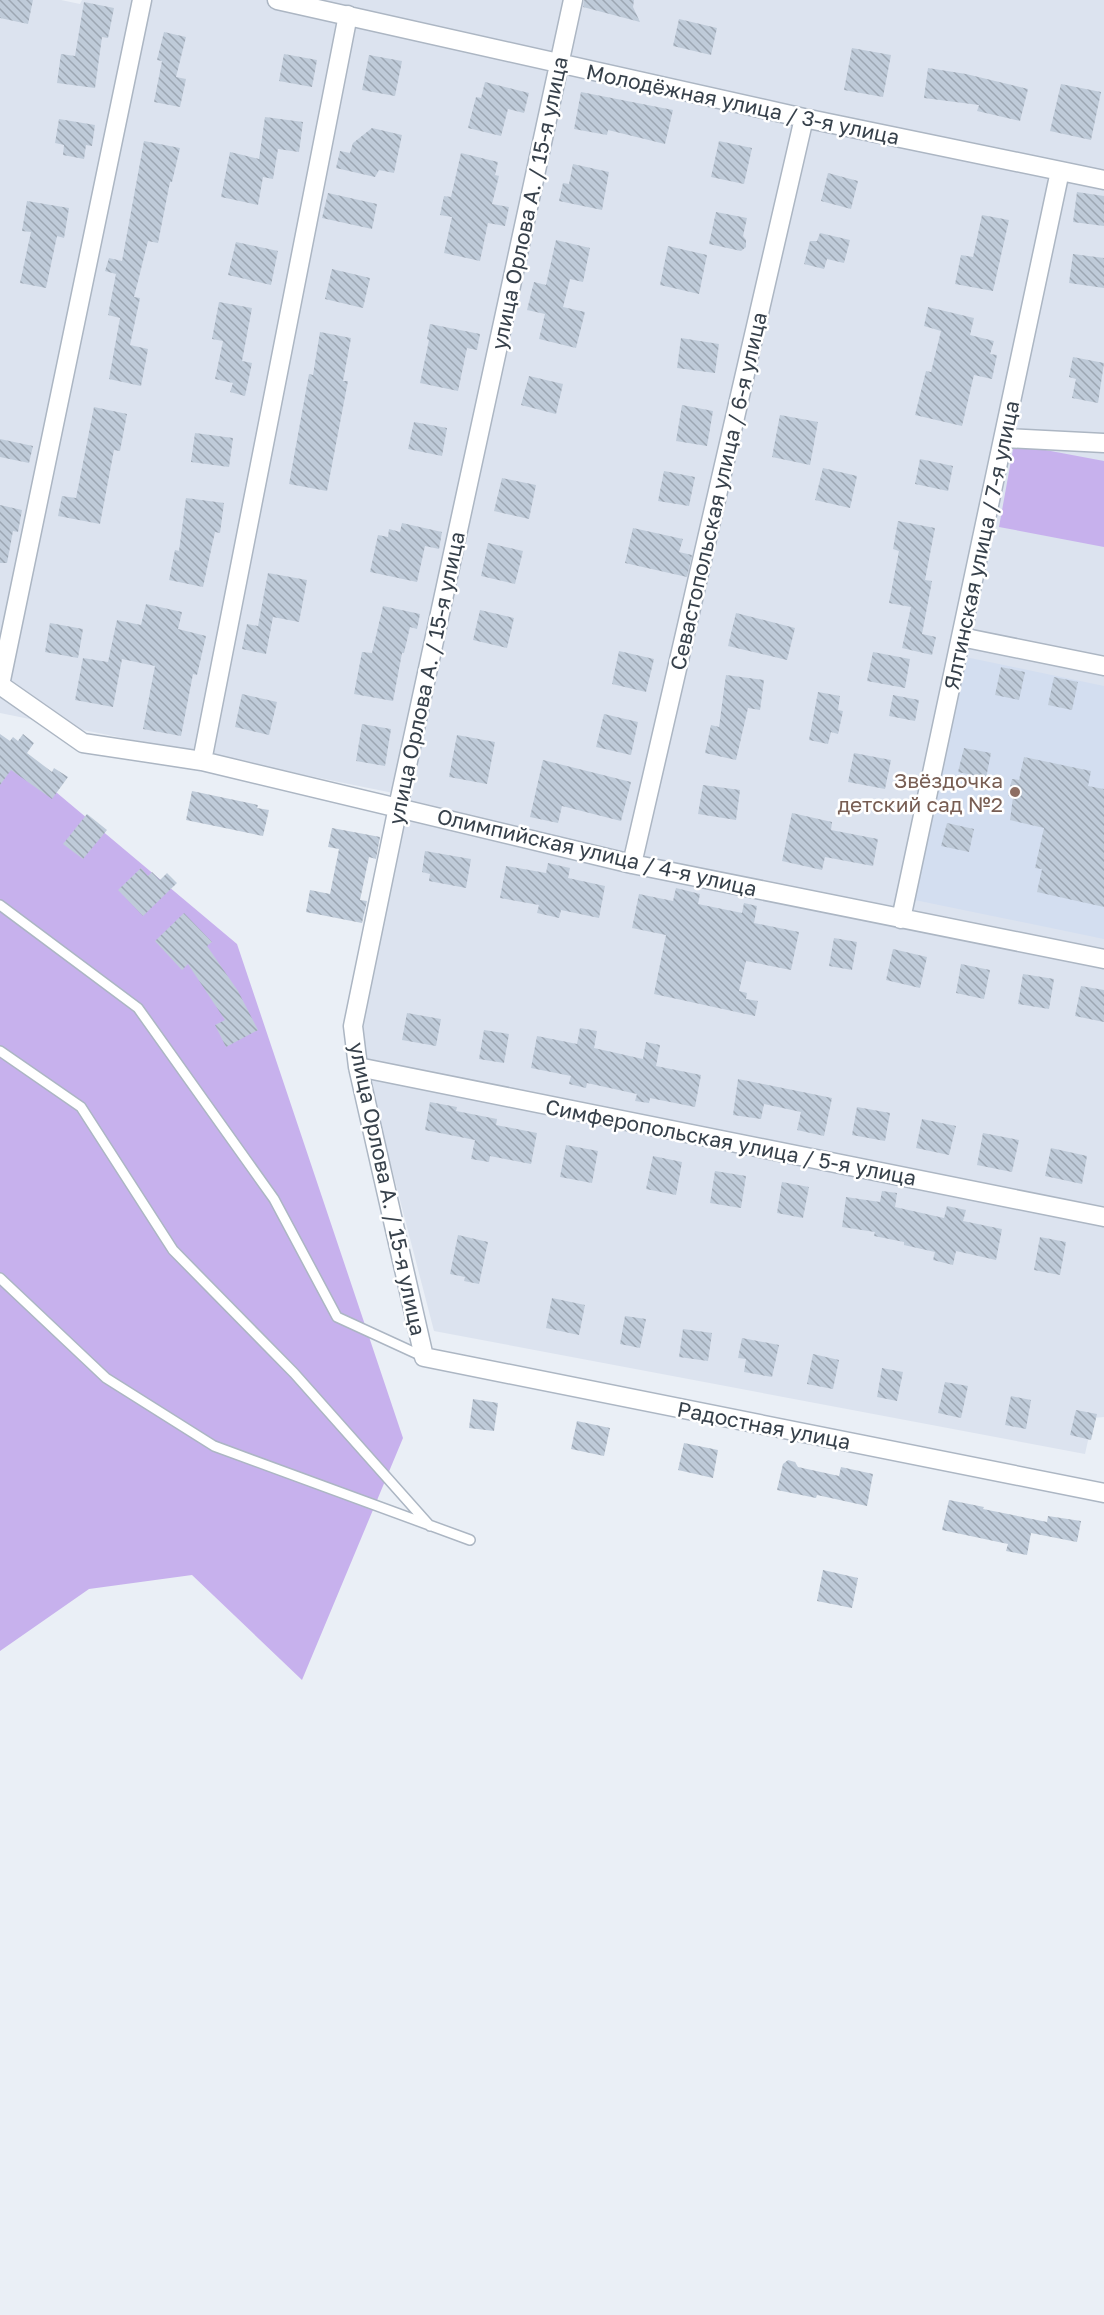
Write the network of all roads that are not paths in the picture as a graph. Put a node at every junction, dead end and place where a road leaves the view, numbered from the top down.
1 (142, 0) edge
2 (277, 0) edge
3 (573, 0) edge
4 (348, 15) junction
5 (560, 64) junction
6 (804, 118) junction
7 (1060, 171) junction
8 (1104, 180) edge
9 (1004, 438) junction
10 (1104, 443) edge
11 (961, 638) junction
12 (1104, 666) edge
13 (0, 685) edge
14 (202, 761) junction
15 (398, 807) junction
16 (632, 864) junction
17 (0, 905) edge
18 (901, 919) junction
19 (1104, 960) edge
20 (0, 1052) edge
21 (358, 1067) junction
22 (1104, 1217) edge
23 (0, 1278) edge
24 (424, 1357) junction
25 (1104, 1493) edge
26 (430, 1526) junction
27 (470, 1540) dead end

1 - 13 street
2 - 4 street, Молодёжная улица / 3-я улица
3 - 5 street, улица Орлова А. / 15-я улица
4 - 5 street, Молодёжная улица / 3-я улица
4 - 14 street
5 - 6 street, Молодёжная улица / 3-я улица
5 - 15 street, улица Орлова А. / 15-я улица
6 - 7 street, Молодёжная улица / 3-я улица
6 - 16 street, Севастопольская улица / 6-я улица
7 - 8 street, Молодёжная улица / 3-я улица
7 - 9 street, Ялтинская улица / 7-я улица
9 - 10 street
9 - 11 street, Ялтинская улица / 7-я улица
11 - 12 street
11 - 18 street, Ялтинская улица / 7-я улица
13 - 14 street, Олимпийская улица / 4-я улица
14 - 15 street, Олимпийская улица / 4-я улица
15 - 16 street, Олимпийская улица / 4-я улица
15 - 21 street, улица Орлова А. / 15-я улица
16 - 18 street, Олимпийская улица / 4-я улица
17 - 24 lane
18 - 19 street, Олимпийская улица / 4-я улица
20 - 26 lane
21 - 22 street, Симферопольская улица / 5-я улица
21 - 24 street, улица Орлова А. / 15-я улица
23 - 26 lane
24 - 25 street, Радостная улица
26 - 27 lane

